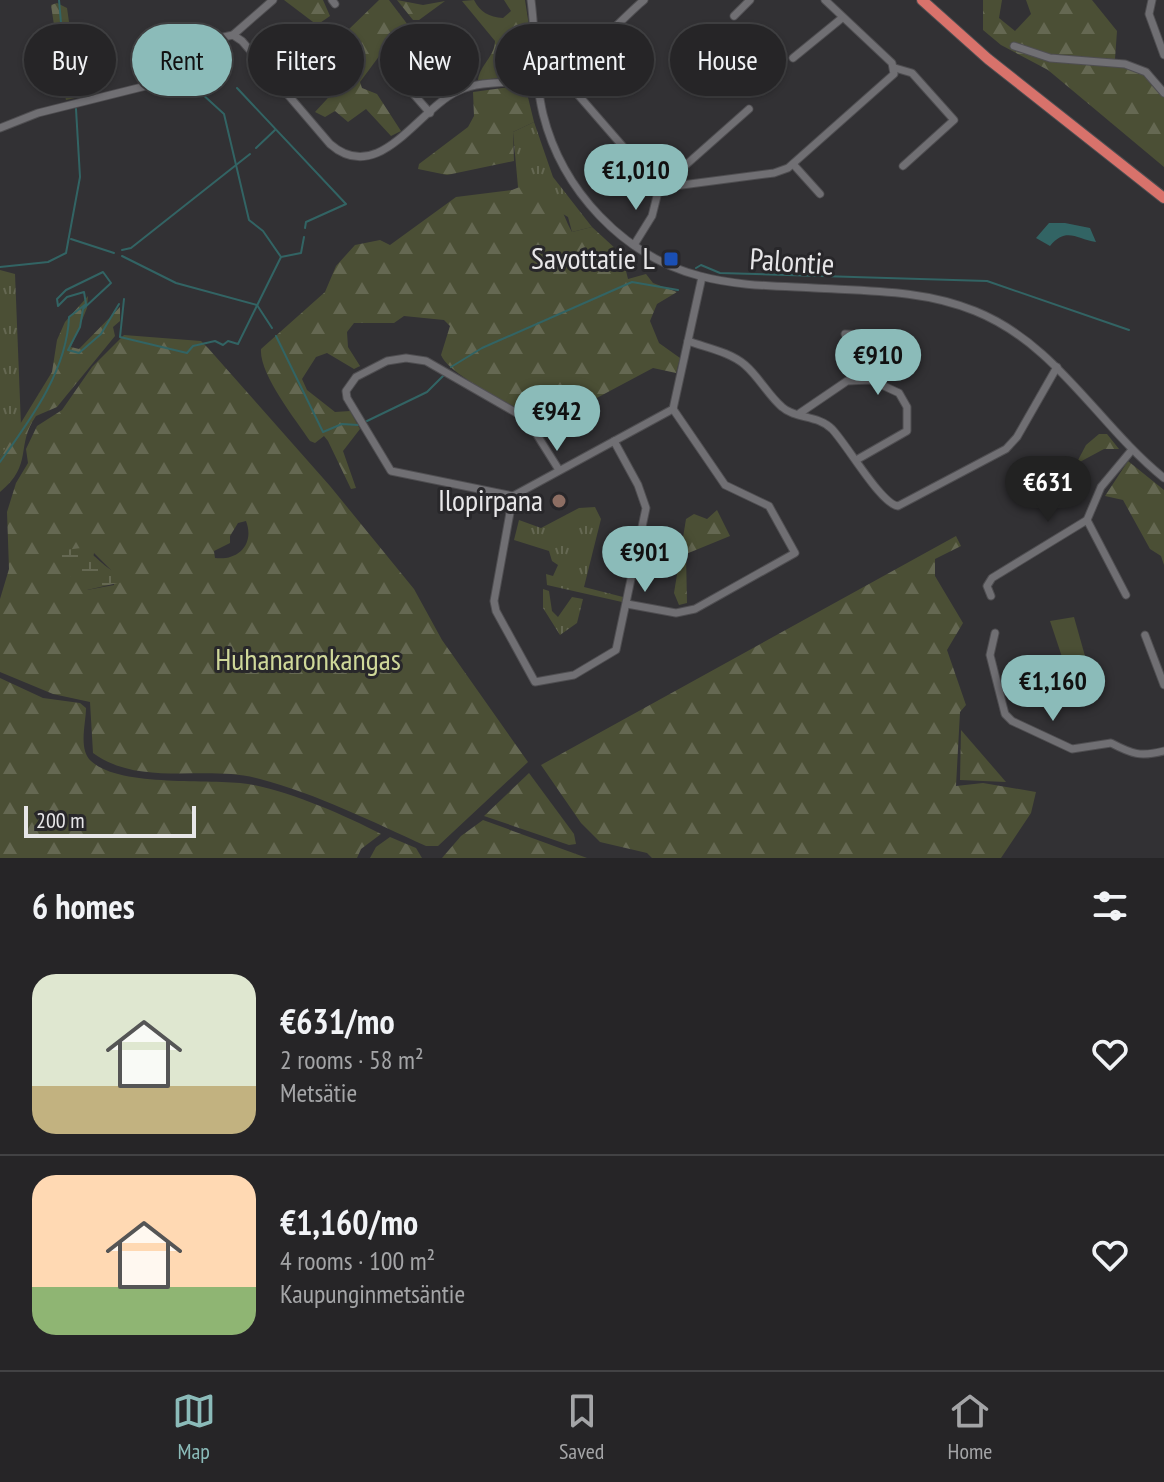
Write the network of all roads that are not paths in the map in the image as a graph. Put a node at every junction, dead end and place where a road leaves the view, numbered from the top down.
1 (531, 0) edge
2 (644, 0) edge
3 (750, 0) edge
4 (825, 0) edge
5 (922, 0) edge
6 (1152, 0) edge
7 (271, 1) edge
8 (734, 16) dead end
9 (842, 18) junction
10 (533, 24) edge
11 (617, 24) edge
12 (233, 35) junction
13 (1014, 46) dead end
14 (1164, 55) edge
15 (793, 58) dead end
16 (895, 68) junction
17 (495, 85) edge
18 (1164, 93) edge
19 (415, 96) edge
20 (541, 96) edge
21 (579, 96) edge
22 (749, 109) dead end
23 (430, 113) junction
24 (0, 128) edge
25 (793, 164) junction
26 (903, 166) dead end
27 (659, 188) junction
28 (820, 194) dead end
29 (1164, 198) edge
30 (634, 245) junction
31 (702, 277) junction
32 (845, 334) dead end
33 (688, 341) junction
34 (1057, 367) junction
35 (871, 380) junction
36 (673, 409) junction
37 (800, 413) junction
38 (614, 441) junction
39 (1131, 451) junction
40 (858, 459) junction
41 (559, 470) junction
42 (1164, 478) edge
43 (513, 496) junction
44 (1087, 520) junction
45 (1126, 595) dead end
46 (991, 596) dead end
47 (627, 604) junction
48 (995, 633) dead end
49 (1145, 635) dead end
50 (1164, 685) edge
51 (1164, 751) edge

1 - 10 street, Palontie
2 - 11 street
3 - 8 street
4 - 9 street
5 - 29 highway
6 - 14 street
7 - 12 street
9 - 15 street
9 - 16 street
12 - 23 street
12 - 24 street
13 - 18 street
16 - 25 street
16 - 26 street
17 - 23 street
19 - 23 street
20 - 30 street, Palontie
21 - 27 street
22 - 27 street
25 - 27 street
25 - 28 street
27 - 30 street
30 - 31 street, Palontie
31 - 33 street
31 - 34 street, Palontie
32 - 35 street
33 - 36 street
33 - 37 street
34 - 39 street, Palontie
34 - 40 street
35 - 37 street
35 - 40 street
36 - 38 street
36 - 47 street
37 - 40 street
38 - 41 street
38 - 47 street
39 - 42 street, Palontie
39 - 44 street
41 - 43 street
41 - 43 street
43 - 47 street
44 - 45 street
44 - 46 street
48 - 51 street
49 - 50 street

